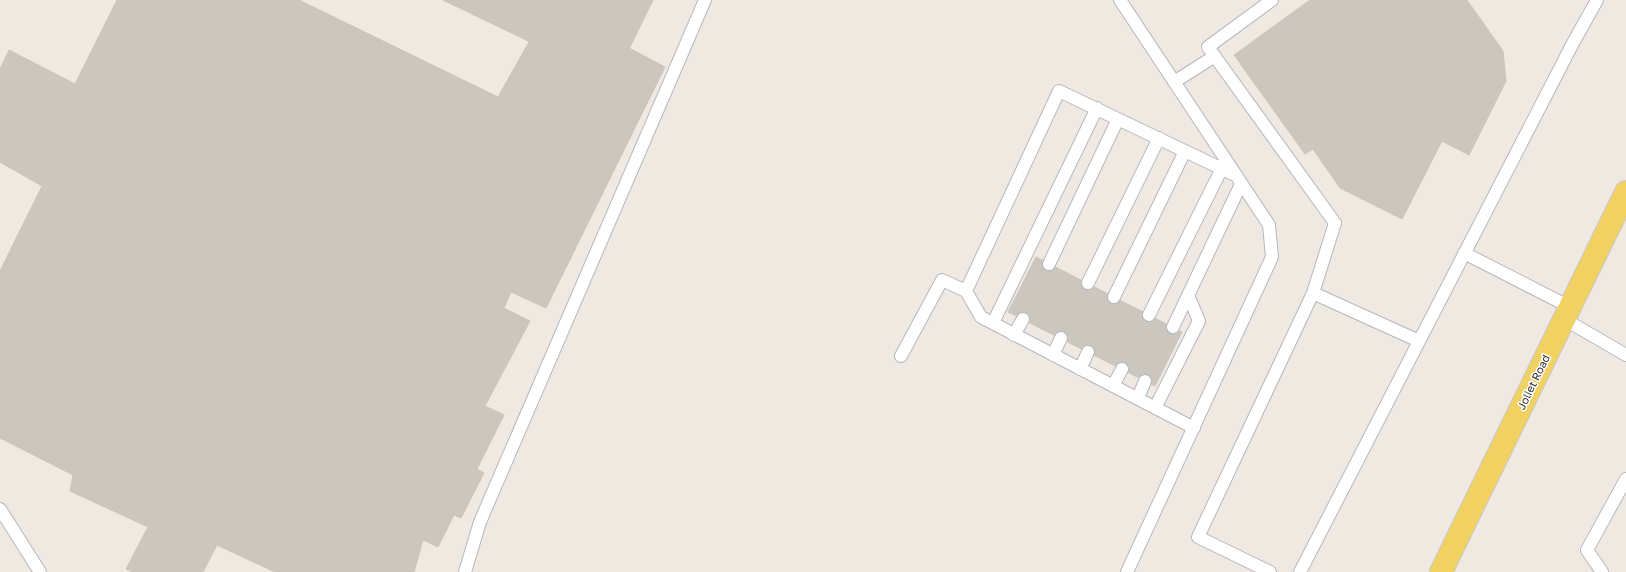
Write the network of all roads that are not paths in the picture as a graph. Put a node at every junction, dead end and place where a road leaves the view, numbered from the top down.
1 (705, 0) edge
2 (1120, 0) edge
3 (1272, 0) edge
4 (1597, 0) edge
5 (1215, 56) junction
6 (1174, 82) junction
7 (1097, 108) junction
8 (1118, 119) junction
9 (1158, 138) junction
10 (1185, 151) junction
11 (1222, 168) junction
12 (1238, 179) junction
13 (1626, 192) edge
14 (1464, 253) junction
15 (1049, 264) dead end
16 (1088, 283) dead end
17 (966, 290) junction
18 (1313, 293) junction
19 (1188, 295) junction
20 (1114, 297) dead end
21 (1567, 313) junction
22 (1149, 315) dead end
23 (1023, 319) dead end
24 (992, 323) junction
25 (1173, 326) dead end
26 (1014, 335) junction
27 (1061, 338) dead end
28 (1419, 341) junction
29 (1088, 352) dead end
30 (1053, 355) junction
31 (1626, 355) edge
32 (901, 356) dead end
33 (1080, 369) junction
34 (1122, 369) dead end
35 (1145, 381) dead end
36 (1114, 386) junction
37 (1138, 398) junction
38 (1155, 408) junction
39 (1194, 428) junction
40 (1626, 479) edge
41 (0, 509) edge
42 (40, 572) edge
43 (465, 572) edge
44 (1127, 572) edge
45 (1270, 572) edge
46 (1300, 572) edge
47 (1441, 572) edge
48 (1602, 572) edge

1 - 43 lane
2 - 6 lane
3 - 5 lane
4 - 14 lane
5 - 6 lane
5 - 18 lane
6 - 12 lane
7 - 8 lane
7 - 17 lane
7 - 24 lane
8 - 9 lane
8 - 15 lane
9 - 10 lane
9 - 16 lane
10 - 11 lane
10 - 20 lane
11 - 12 lane
11 - 22 lane
12 - 19 lane
12 - 39 lane
13 - 21 main road, Joliet Road
14 - 21 lane
14 - 28 lane
17 - 24 lane
17 - 32 lane
18 - 28 lane
18 - 45 lane
19 - 25 lane
19 - 38 lane
21 - 31 lane
21 - 47 main road, Joliet Road
23 - 26 lane
24 - 26 lane
26 - 30 lane
27 - 30 lane
28 - 46 lane
29 - 33 lane
30 - 33 lane
33 - 36 lane
34 - 36 lane
35 - 37 lane
36 - 37 lane
37 - 38 lane
38 - 39 lane
39 - 44 lane
40 - 48 lane
41 - 42 lane

